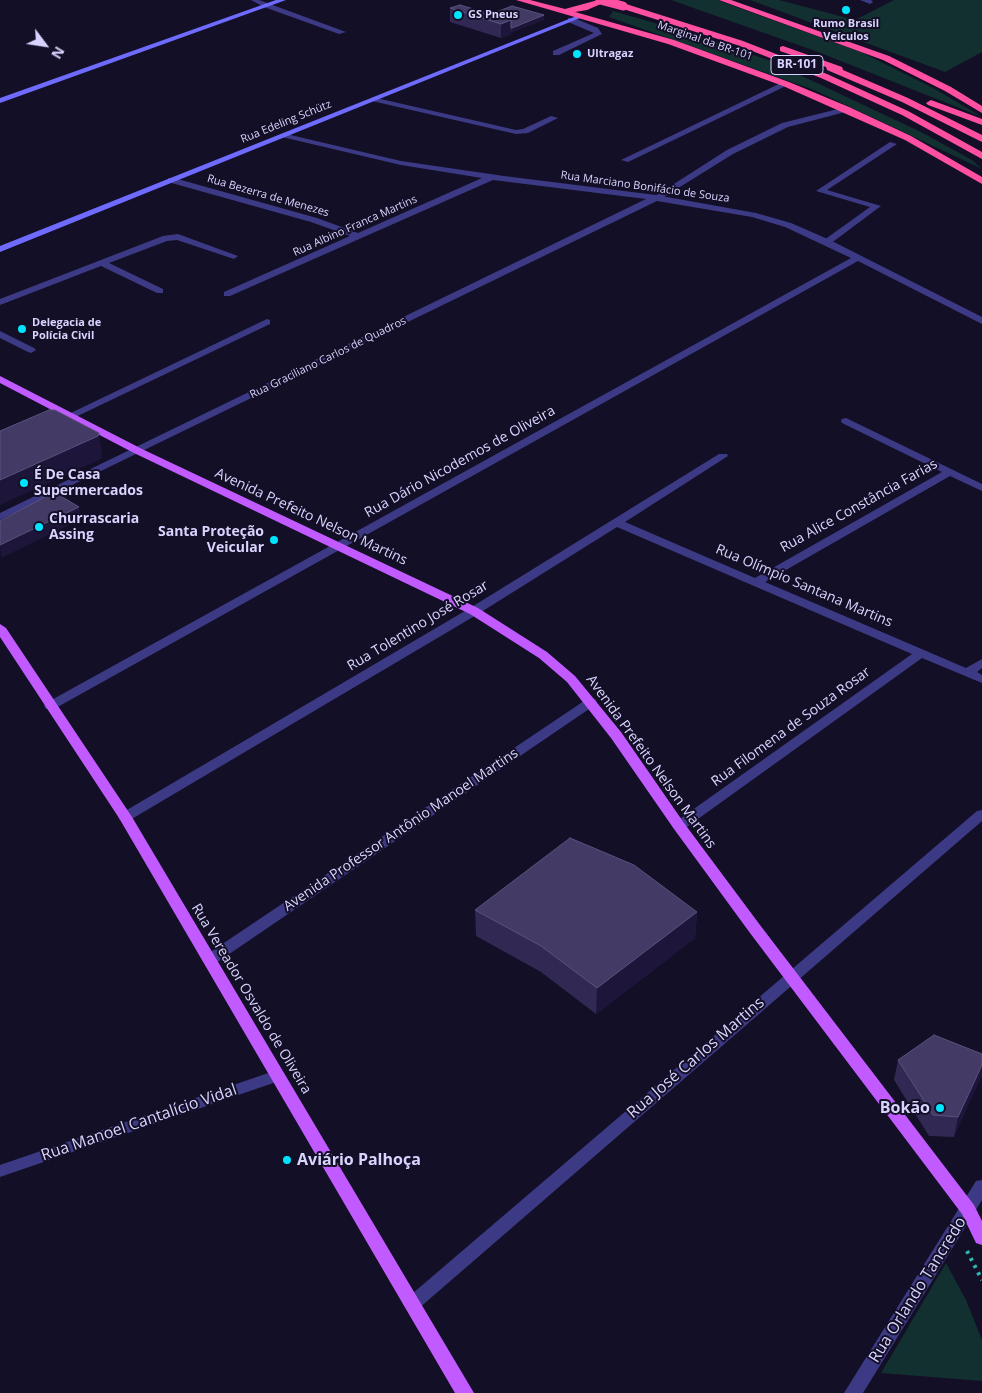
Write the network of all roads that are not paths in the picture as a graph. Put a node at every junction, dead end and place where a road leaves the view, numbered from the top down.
1 (254, 0) edge
2 (284, 0) edge
3 (520, 0) edge
4 (600, 0) edge
5 (606, 0) edge
6 (634, 0) edge
7 (723, 0) edge
8 (624, 3) edge
9 (266, 6) junction
10 (550, 7) junction
11 (668, 10) dead end
12 (581, 16) junction
13 (571, 20) junction
14 (612, 24) junction
15 (342, 32) dead end
16 (556, 52) dead end
17 (786, 84) junction
18 (374, 99) junction
19 (0, 101) edge
20 (846, 109) junction
21 (982, 110) edge
22 (554, 118) dead end
23 (982, 122) edge
24 (285, 134) junction
25 (982, 140) edge
26 (893, 144) dead end
27 (962, 144) junction
28 (982, 156) edge
29 (626, 160) dead end
30 (982, 162) edge
31 (492, 177) junction
32 (171, 180) junction
33 (982, 181) edge
34 (656, 198) junction
35 (358, 236) junction
36 (827, 242) junction
37 (0, 249) edge
38 (234, 256) dead end
39 (857, 258) junction
40 (101, 263) junction
41 (160, 291) dead end
42 (227, 294) dead end
43 (0, 302) edge
44 (982, 321) edge
45 (267, 322) dead end
46 (0, 334) edge
47 (31, 350) dead end
48 (0, 379) edge
49 (72, 416) junction
50 (846, 421) dead end
51 (52, 424) edge
52 (138, 451) junction
53 (723, 456) dead end
54 (950, 472) junction
55 (982, 488) edge
56 (0, 517) edge
57 (615, 522) junction
58 (340, 546) junction
59 (756, 582) junction
60 (474, 611) junction
61 (0, 628) edge
62 (921, 653) junction
63 (982, 663) edge
64 (967, 673) junction
65 (982, 679) edge
66 (591, 702) junction
67 (50, 706) junction
68 (982, 814) edge
69 (125, 817) junction
70 (679, 826) junction
71 (211, 959) junction
72 (791, 976) junction
73 (277, 1076) junction
74 (0, 1172) edge
75 (982, 1186) edge
76 (968, 1210) junction
77 (982, 1238) edge
78 (412, 1304) junction
79 (465, 1393) edge
80 (854, 1393) edge

1 - 9 street
2 - 9 main road
3 - 10 highway, Marginal da BR-101
4 - 8 highway, BR-101, bridge
5 - 10 highway
6 - 11 highway
7 - 21 highway
8 - 14 highway
8 - 27 highway, BR-101
9 - 15 street
9 - 19 main road
10 - 12 highway, Marginal da BR-101
12 - 13 main road, Rua Edeling Schütz
12 - 14 highway, Marginal da BR-101
13 - 16 street
13 - 18 main road, Rua Edeling Schütz
14 - 17 highway, Marginal da BR-101
17 - 20 highway, Marginal da BR-101
17 - 29 street
18 - 22 street
18 - 24 main road, Rua Edeling Schütz
20 - 33 highway, Marginal da BR-101
20 - 34 street, Rua Graciliano Carlos de Quadros
23 - 25 highway, BR-101
24 - 31 street, Rua Marciano Bonifácio de Souza
24 - 32 main road, Rua Edeling Schütz
26 - 36 street
27 - 28 highway, BR-101
27 - 30 highway
31 - 34 street, Rua Marciano Bonifácio de Souza
31 - 35 street, Rua Albino Franca Martins
32 - 35 street, Rua Bezerra de Menezes
32 - 37 main road, Rua Edeling Schütz
34 - 36 street, Rua Marciano Bonifácio de Souza
34 - 52 street, Rua Graciliano Carlos de Quadros
35 - 42 street, Rua Albino Franca Martins
36 - 39 street, Rua Marciano Bonifácio de Souza
38 - 40 street
39 - 44 street, Rua Marciano Bonifácio de Souza
39 - 58 street, Rua Dário Nicodemos de Oliveira
40 - 41 street
40 - 43 street
45 - 49 street
46 - 47 street
48 - 49 main road, Avenida Prefeito Nelson Martins
49 - 51 street
49 - 52 main road, Avenida Prefeito Nelson Martins
50 - 54 street
52 - 56 street, Rua Graciliano Carlos de Quadros
52 - 58 main road, Avenida Prefeito Nelson Martins
53 - 57 street, Rua Tolentino José Rosar
54 - 55 street
54 - 59 street, Rua Alice Constância Farias
57 - 59 street, Rua Olímpio Santana Martins
57 - 60 street, Rua Tolentino José Rosar
58 - 60 main road, Avenida Prefeito Nelson Martins
58 - 67 street, Rua Dário Nicodemos de Oliveira
59 - 62 street, Rua Olímpio Santana Martins
60 - 66 main road, Avenida Prefeito Nelson Martins
60 - 69 street, Rua Tolentino José Rosar
61 - 67 main road, Rua Vereador Osvaldo de Oliveira
62 - 64 street, Rua Olímpio Santana Martins
62 - 70 street, Rua Filomena de Souza Rosar
63 - 64 street
64 - 65 street, Rua Olímpio Santana Martins
66 - 70 main road, Avenida Prefeito Nelson Martins
66 - 71 street, Avenida Professor Antônio Manoel Martins
67 - 69 main road, Rua Vereador Osvaldo de Oliveira
68 - 72 street, Rua José Carlos Martins
69 - 71 main road, Rua Vereador Osvaldo de Oliveira
70 - 72 main road, Avenida Prefeito Nelson Martins
71 - 73 main road, Rua Vereador Osvaldo de Oliveira
72 - 76 main road, Avenida Prefeito Nelson Martins
72 - 78 street, Rua José Carlos Martins
73 - 74 street, Rua Manoel Cantalício Vidal
73 - 78 main road, Rua Vereador Osvaldo de Oliveira
75 - 76 street, Rua Orlando Tancredo
76 - 77 main road, Avenida Prefeito Nelson Martins
76 - 80 street, Rua Orlando Tancredo
78 - 79 main road, Rua Vereador Osvaldo de Oliveira

